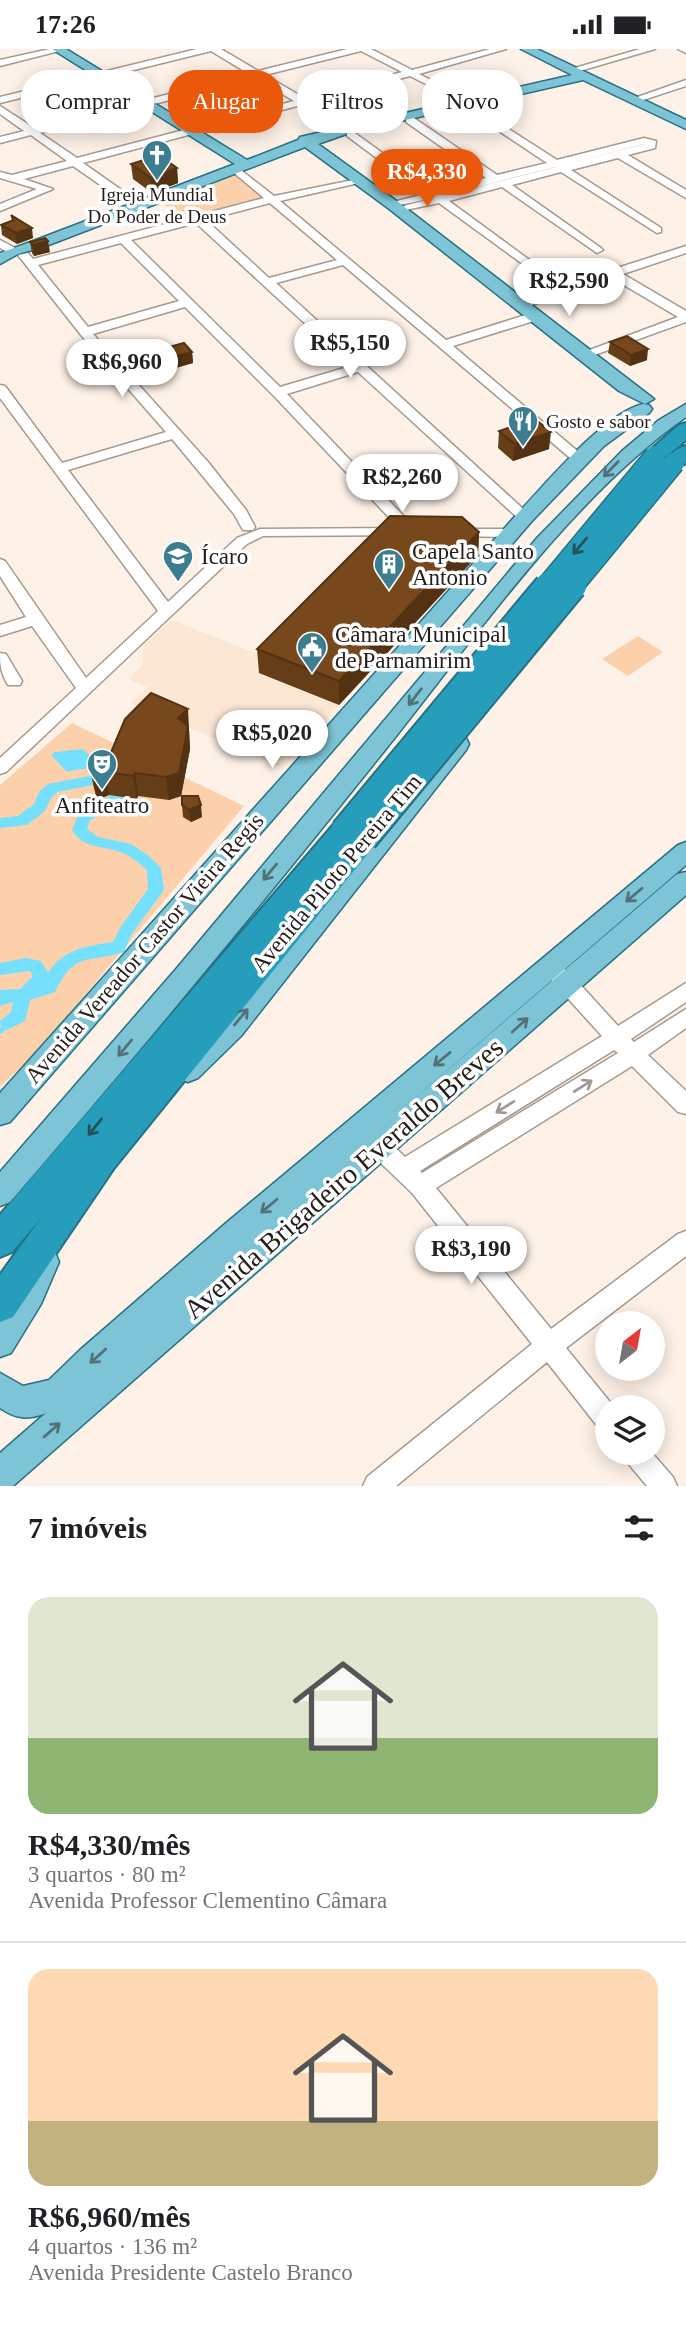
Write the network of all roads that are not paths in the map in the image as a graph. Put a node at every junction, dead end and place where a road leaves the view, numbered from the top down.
1 (45, 49) edge
2 (60, 49) edge
3 (160, 49) edge
4 (191, 49) edge
5 (208, 49) edge
6 (214, 49) edge
7 (341, 49) edge
8 (358, 49) edge
9 (363, 49) edge
10 (501, 49) edge
11 (527, 49) edge
12 (650, 49) edge
13 (176, 55) junction
14 (0, 61) edge
15 (94, 70) edge
16 (112, 70) edge
17 (248, 70) edge
18 (264, 70) edge
19 (266, 70) edge
20 (412, 73) junction
21 (580, 73) junction
22 (408, 74) edge
23 (422, 79) edge
24 (686, 83) edge
25 (523, 89) edge
26 (21, 92) edge
27 (0, 97) edge
28 (634, 100) junction
29 (0, 109) edge
30 (410, 120) dead end
31 (21, 123) edge
32 (686, 125) edge
33 (21, 130) edge
34 (21, 132) edge
35 (35, 133) edge
36 (188, 133) edge
37 (193, 133) edge
38 (343, 133) edge
39 (353, 133) edge
40 (510, 133) edge
41 (0, 134) edge
42 (0, 140) edge
43 (310, 142) junction
44 (619, 154) junction
45 (582, 160) junction
46 (76, 163) junction
47 (560, 166) junction
48 (242, 168) junction
49 (0, 175) edge
50 (14, 179) junction
51 (359, 180) junction
52 (499, 181) junction
53 (686, 195) edge
54 (437, 197) junction
55 (272, 199) junction
56 (139, 207) junction
57 (0, 208) edge
58 (396, 208) junction
59 (197, 218) junction
60 (657, 230) dead end
61 (122, 239) junction
62 (41, 243) joint
63 (686, 249) edge
64 (597, 250) dead end
65 (14, 256) edge
66 (346, 261) junction
67 (599, 265) dead end
68 (535, 269) dead end
69 (612, 275) junction
70 (267, 282) junction
71 (187, 303) junction
72 (521, 304) junction
73 (536, 316) junction
74 (686, 317) edge
75 (85, 332) junction
76 (443, 345) junction
77 (585, 354) junction
78 (360, 367) junction
79 (278, 392) junction
80 (2, 396) edge
81 (686, 408) edge
82 (645, 409) junction
83 (686, 429) edge
84 (173, 434) junction
85 (675, 459) edge
86 (581, 460) junction
87 (59, 468) junction
88 (518, 525) junction
89 (254, 529) junction
90 (423, 532) junction
91 (468, 533) junction
92 (534, 553) junction
93 (491, 556) junction
94 (0, 564) edge
95 (591, 572) junction
96 (509, 582) junction
97 (570, 600) junction
98 (167, 612) junction
99 (35, 619) junction
100 (0, 631) edge
101 (0, 658) edge
102 (14, 681) dead end
103 (84, 687) junction
104 (0, 768) edge
105 (354, 835) junction
106 (686, 851) edge
107 (686, 881) edge
108 (559, 974) junction
109 (686, 991) edge
110 (686, 1017) edge
111 (616, 1038) junction
112 (634, 1054) junction
113 (154, 1094) junction
114 (686, 1105) edge
115 (1, 1111) edge
116 (369, 1138) junction
117 (413, 1177) junction
118 (0, 1193) edge
119 (58, 1224) junction
120 (0, 1241) edge
121 (686, 1242) edge
122 (0, 1305) edge
123 (0, 1342) edge
124 (548, 1346) junction
125 (0, 1389) edge
126 (595, 1403) edge
127 (646, 1465) edge
128 (0, 1475) edge
129 (376, 1486) edge
130 (664, 1486) edge

1 - 14 street
2 - 14 street
2 - 15 main road
3 - 13 street
4 - 13 street
5 - 13 street
6 - 17 street
7 - 18 street
8 - 19 street
9 - 20 street
10 - 20 street
11 - 21 main road
12 - 21 street
13 - 16 street
20 - 22 street
20 - 23 street
21 - 25 main road
21 - 28 main road
24 - 28 street
26 - 27 street
28 - 32 main road
29 - 31 street
30 - 52 street
33 - 41 street
34 - 42 street
35 - 46 street
36 - 46 street
37 - 48 main road
38 - 43 main road
39 - 54 street
40 - 47 street
43 - 48 main road
43 - 51 main road
44 - 45 street
44 - 45 street
44 - 53 street
45 - 47 street
46 - 50 street
46 - 56 street
47 - 52 street
47 - 60 street
48 - 55 street
48 - 56 main road
49 - 50 street
50 - 57 street
51 - 55 street
51 - 58 main road
52 - 54 street
52 - 64 street
54 - 58 street
54 - 68 street
55 - 59 street
55 - 66 street
56 - 62 main road
58 - 72 main road
59 - 61 street
59 - 70 street
61 - 65 street
61 - 71 street
62 - 65 main road
63 - 69 street
65 - 75 street
66 - 70 street
66 - 76 street
67 - 69 street
69 - 72 street
69 - 74 street
70 - 78 street
71 - 75 street
71 - 79 street
72 - 73 main road
73 - 76 street
73 - 77 main road
74 - 77 street
75 - 84 street
76 - 86 street
77 - 82 main road
78 - 79 street
78 - 88 street
79 - 90 street
80 - 87 street
81 - 82 main road
82 - 86 main road, Avenida Vereador Castor Vieira Regis
82 -> 92 main road
83 - 85 highway, Avenida Piloto Pereira Tim
84 - 87 street
84 - 89 street
85 - 95 main road
85 - 105 highway, Avenida Piloto Pereira Tim, bridge
86 - 88 main road, Avenida Vereador Castor Vieira Regis
87 - 98 street
88 - 91 street
88 - 93 main road, Avenida Vereador Castor Vieira Regis
89 - 90 street
89 - 98 street
90 - 91 street
91 - 93 main road
92 - 95 main road
92 - 96 main road
93 - 115 main road, Avenida Vereador Castor Vieira Regis
94 - 99 street
95 - 97 main road
96 - 97 main road
96 -> 118 main road
113 -> 97 main road
98 - 103 street
99 - 100 street
99 - 103 street
101 - 102 street
103 - 104 street
105 - 113 highway, Avenida Piloto Pereira Tim
105 -> 120 highway, Avenida Piloto Pereira Tim
106 -> 108 main road, Avenida Brigadeiro Everaldo Breves
107 - 108 main road, Avenida Brigadeiro Everaldo Breves
108 - 111 street
108 - 116 main road, Avenida Brigadeiro Everaldo Breves
109 - 111 street
110 - 112 street
111 - 112 street
111 -> 117 street
112 - 114 street
117 -> 112 street
113 - 119 highway, Avenida Piloto Pereira Tim
116 - 117 street
116 -> 125 main road, Avenida Brigadeiro Everaldo Breves
128 -> 116 main road, Avenida Brigadeiro Everaldo Breves
117 - 124 street
119 - 122 highway, Avenida Piloto Pereira Tim
119 - 123 main road
121 - 124 street
124 - 126 street
124 - 129 street
127 - 130 street

